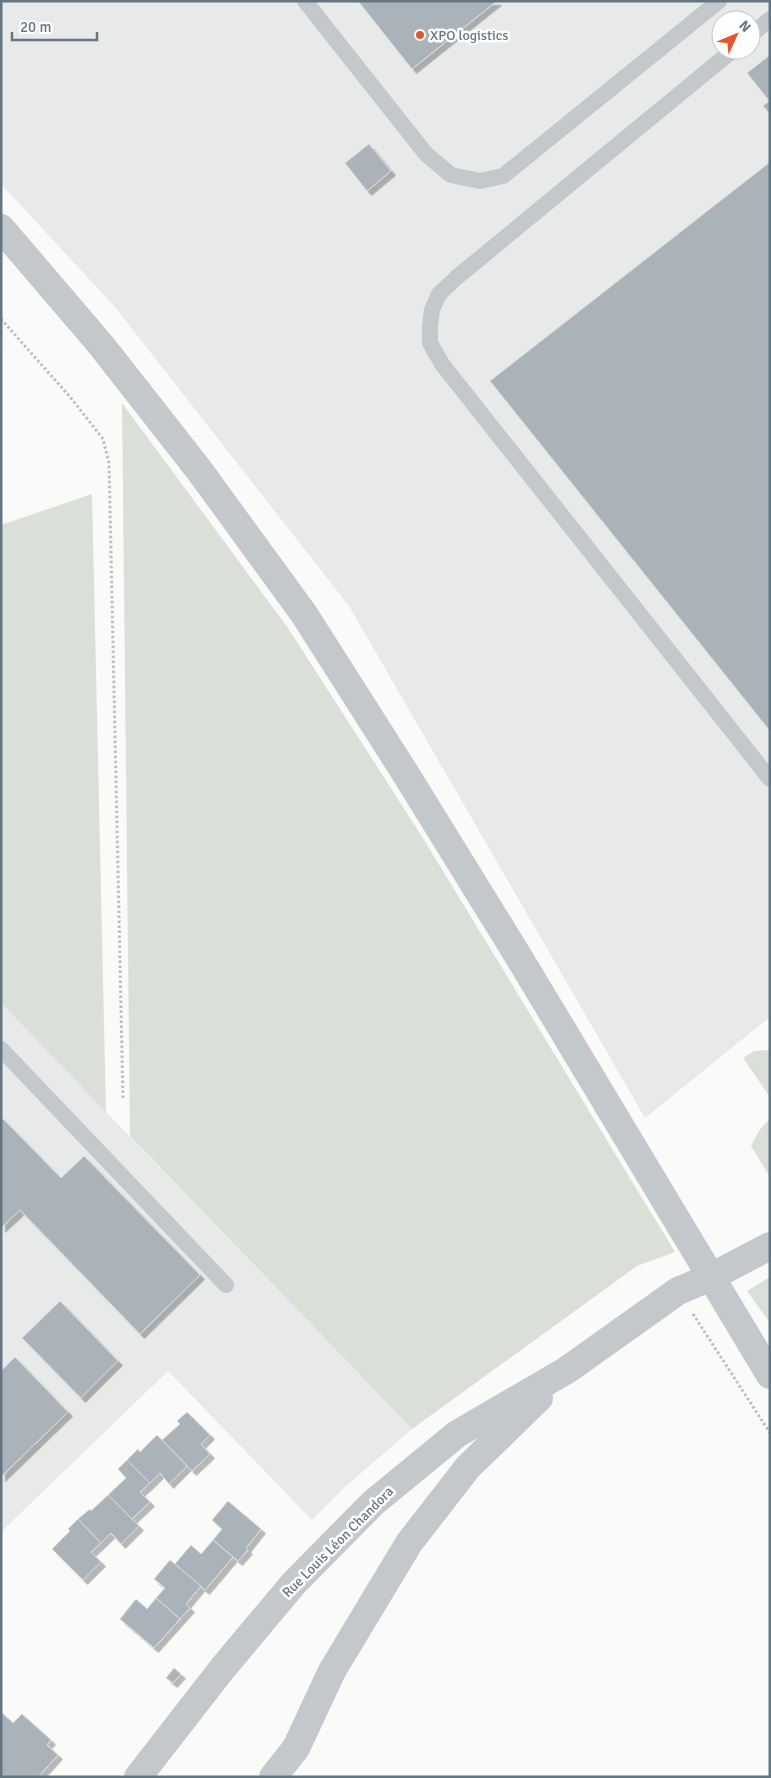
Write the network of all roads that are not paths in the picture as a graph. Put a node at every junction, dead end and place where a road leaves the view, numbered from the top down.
1 (305, 1) edge
2 (718, 1) edge
3 (720, 60) edge
4 (1, 228) edge
5 (770, 779) edge
6 (1, 1049) edge
7 (770, 1246) edge
8 (711, 1277) junction
9 (226, 1285) dead end
10 (567, 1370) junction
11 (770, 1375) edge
12 (138, 1777) edge
13 (273, 1777) edge

1 - 2 lane
3 - 5 lane
4 - 8 street
6 - 9 lane
7 - 8 street, Rue Louis Léon Chandora
8 - 10 street, Rue Louis Léon Chandora
8 - 11 street
10 - 12 street, Rue Louis Léon Chandora
10 - 13 street

